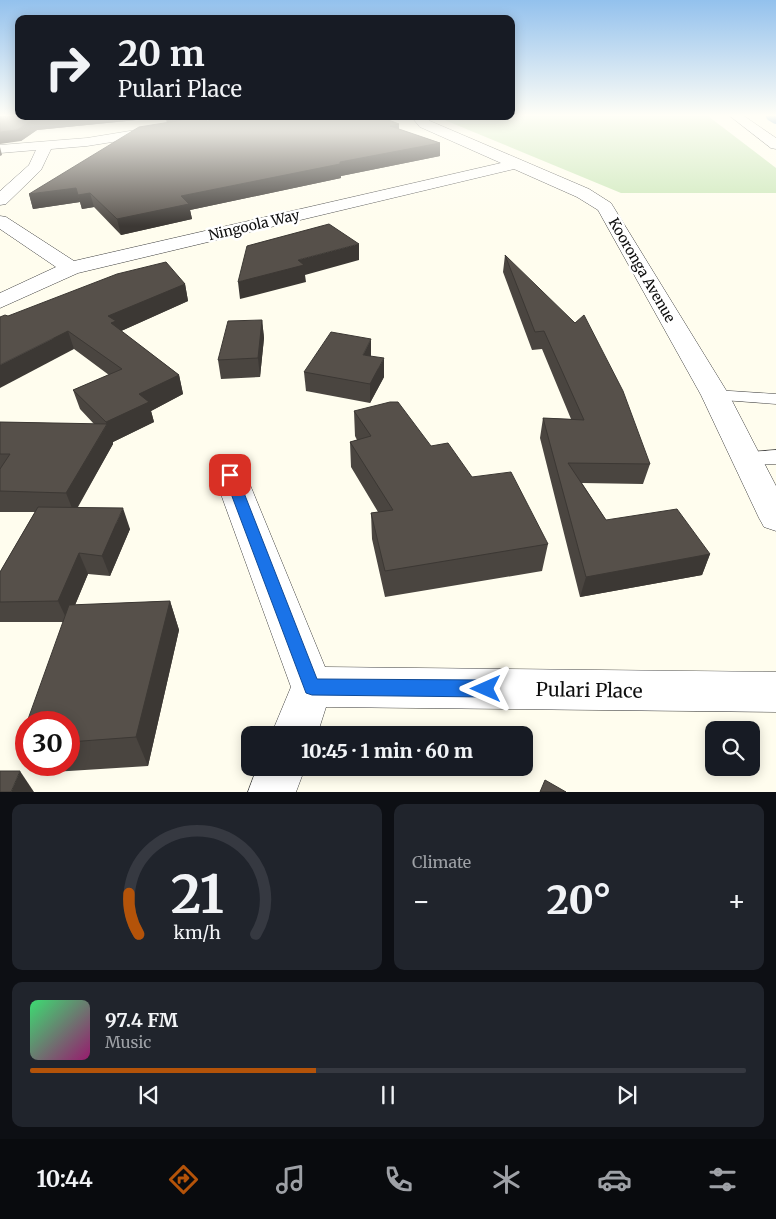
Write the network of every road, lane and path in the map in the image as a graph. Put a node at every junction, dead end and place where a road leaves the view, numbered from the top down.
1 (42, 153) edge
2 (489, 153) edge
3 (514, 164) junction
4 (0, 200) edge
5 (0, 221) edge
6 (71, 268) junction
7 (0, 301) edge
8 (715, 394) junction
9 (776, 399) edge
10 (776, 457) edge
11 (747, 458) junction
12 (230, 475) dead end
13 (776, 518) edge
14 (312, 687) junction
15 (776, 692) edge
16 (297, 726) edge
17 (278, 776) edge
18 (272, 792) edge

1 - 4 street
2 - 3 street, Kooronga Avenue
3 - 6 street, Ningoola Way
3 - 8 street, Kooronga Avenue
5 - 6 street
6 - 7 street, Ningoola Way
8 - 9 lane
8 - 11 street, Kooronga Avenue
10 - 11 lane
11 - 13 street, Kooronga Avenue
12 - 14 street
14 - 15 street, Pulari Place
14 - 16 street
17 - 18 street

